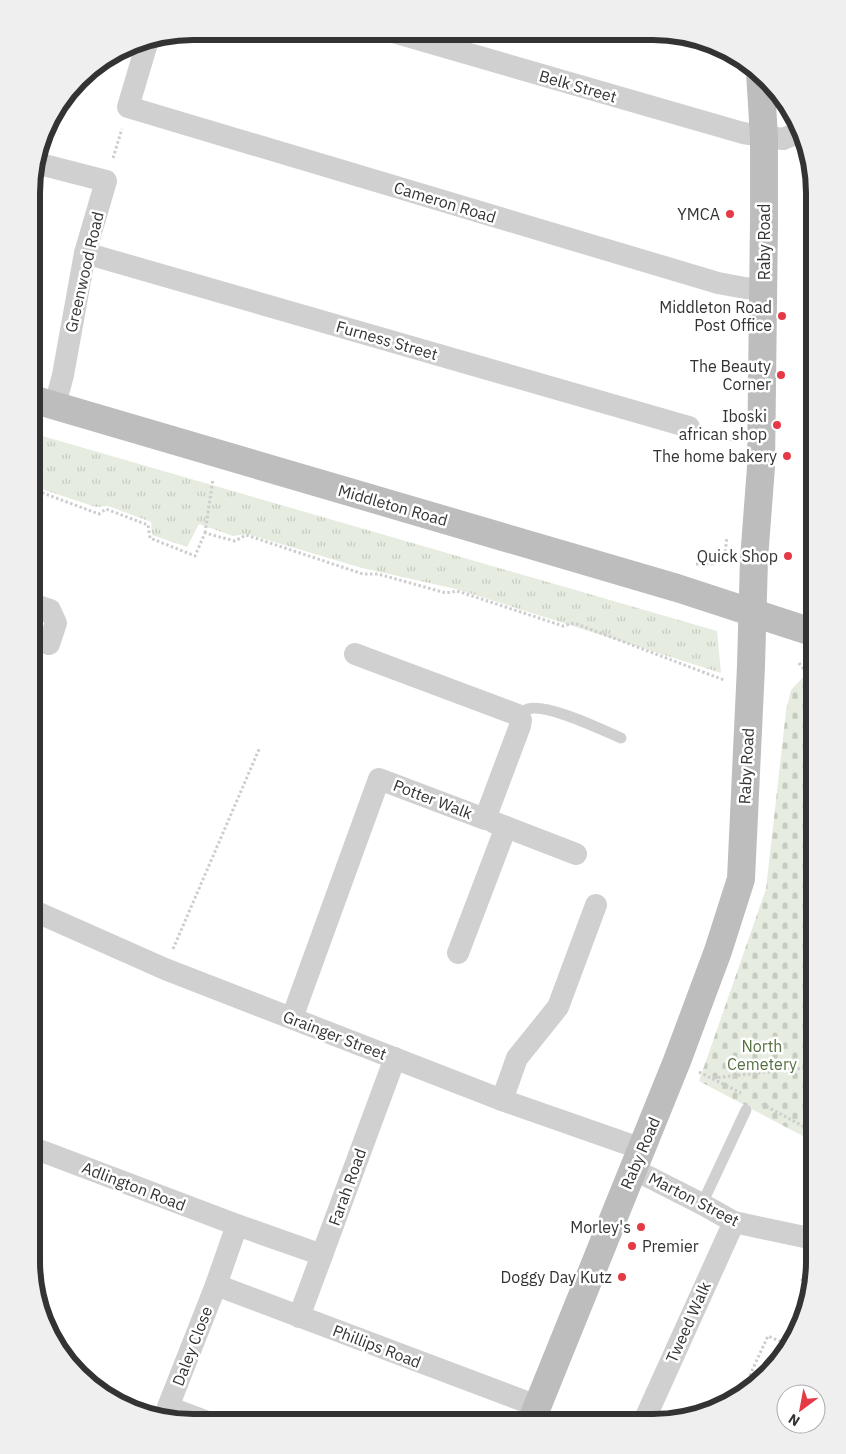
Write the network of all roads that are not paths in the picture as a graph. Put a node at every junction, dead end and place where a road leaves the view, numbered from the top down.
1 (420, 40) edge
2 (146, 48) edge
3 (761, 85) edge
4 (794, 135) edge
5 (764, 137) junction
6 (43, 165) edge
7 (85, 253) junction
8 (764, 289) junction
9 (44, 402) edge
10 (689, 427) road end
11 (40, 607) edge
12 (753, 612) junction
13 (806, 630) edge
14 (49, 644) dead end
15 (355, 654) dead end
16 (518, 715) junction
17 (621, 738) dead end
18 (485, 819) junction
19 (506, 827) junction
20 (576, 854) dead end
21 (596, 905) dead end
22 (40, 914) edge
23 (458, 953) dead end
24 (292, 1018) junction
25 (395, 1058) junction
26 (502, 1100) junction
27 (746, 1110) dead end
28 (40, 1150) edge
29 (637, 1159) junction
30 (702, 1204) junction
31 (734, 1222) junction
32 (236, 1226) junction
33 (806, 1237) edge
34 (322, 1255) junction
35 (216, 1285) junction
36 (299, 1317) junction
37 (167, 1412) edge
38 (534, 1414) edge
39 (647, 1414) edge

1 - 5 street, Belk Street
2 - 8 street, Cameron Road
3 - 5 main road, Raby Road
4 - 5 street, Belk Street
5 - 8 main road, Raby Road
6 - 7 street, Greenwood Road
7 - 9 street, Greenwood Road
7 - 10 street, Furness Street
8 - 12 main road, Raby Road
9 - 12 main road, Middleton Road
11 - 14 street
12 - 13 main road, Middleton Road
12 - 29 main road, Raby Road
15 - 16 street
16 - 17 lane
16 - 18 street, Potter Walk
18 - 19 street
18 - 24 street, Potter Walk
19 - 20 street
19 - 23 street
21 - 26 street
22 - 24 street, Grainger Street
24 - 25 street, Grainger Street
25 - 26 street, Grainger Street
25 - 34 street, Farah Road
26 - 29 street, Grainger Street
27 - 30 lane
28 - 32 street, Adlington Road
29 - 30 street, Marton Street
29 - 38 main road, Raby Road
30 - 31 street, Marton Street
31 - 33 street, Marton Street
31 - 39 street, Tweed Walk
32 - 34 street, Adlington Road
32 - 35 street
34 - 36 street, Farah Road
35 - 36 street, Phillips Road
35 - 37 street, Daley Close
36 - 38 street, Phillips Road

